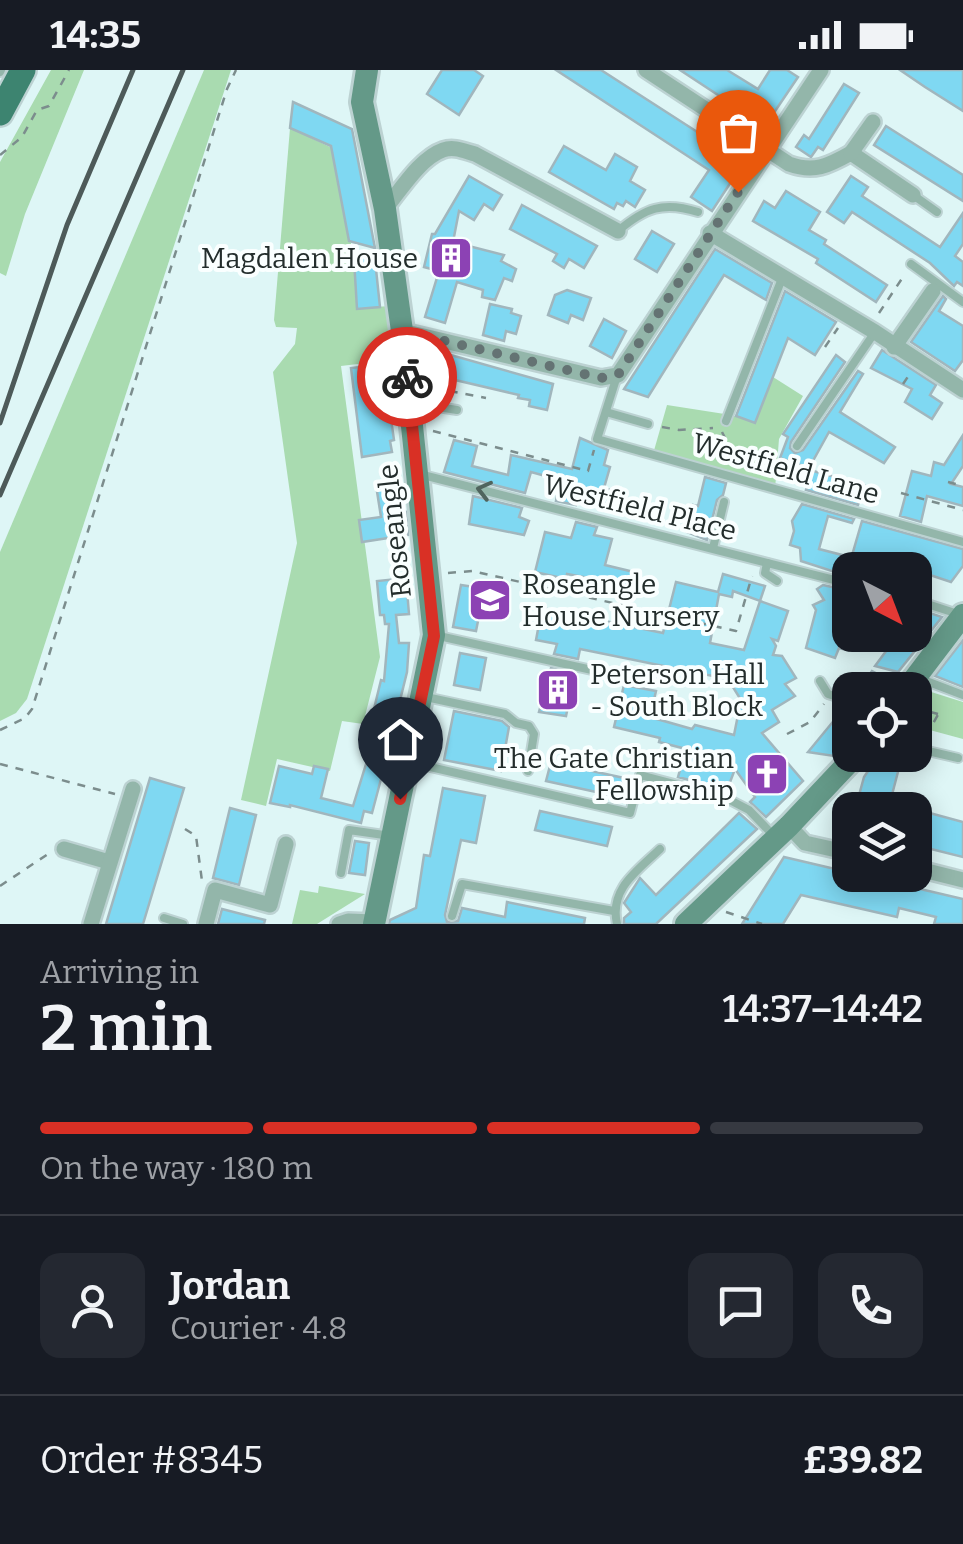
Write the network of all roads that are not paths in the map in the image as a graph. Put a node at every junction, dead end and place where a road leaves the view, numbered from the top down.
1 (24, 70) edge
2 (367, 70) edge
3 (646, 70) edge
4 (818, 73) edge
5 (2, 100) edge
6 (873, 122) dead end
7 (766, 150) junction
8 (851, 154) junction
9 (912, 195) joint
10 (385, 209) junction
11 (698, 212) dead end
12 (937, 212) dead end
13 (618, 231) joint
14 (710, 233) junction
15 (911, 264) road end
16 (784, 276) junction
17 (933, 291) dead end
18 (963, 302) edge
19 (402, 331) junction
20 (876, 332) junction
21 (894, 347) junction
22 (618, 375) junction
23 (963, 390) edge
24 (409, 393) junction
25 (457, 410) dead end
26 (606, 412) junction
27 (726, 421) road end
28 (648, 424) road end
29 (797, 446) dead end
30 (419, 474) junction
31 (724, 502) dead end
32 (963, 542) edge
33 (713, 548) junction
34 (767, 563) junction
35 (832, 579) edge
36 (777, 582) dead end
37 (932, 604) edge
38 (962, 616) edge
39 (434, 636) junction
40 (919, 672) edge
41 (638, 680) dead end
42 (820, 681) dead end
43 (932, 688) edge
44 (832, 694) edge
45 (963, 695) edge
46 (424, 696) junction
47 (932, 752) edge
48 (958, 758) dead end
49 (408, 762) junction
50 (528, 771) dead end
51 (840, 772) edge
52 (132, 793) road end
53 (783, 832) junction
54 (392, 837) junction
55 (286, 844) dead end
56 (660, 849) dead end
57 (832, 849) edge
58 (64, 850) road end
59 (108, 862) junction
60 (932, 872) edge
61 (341, 873) dead end
62 (963, 880) edge
63 (614, 911) junction
64 (452, 916) dead end
65 (164, 918) dead end
66 (374, 923) edge
67 (91, 924) edge
68 (183, 924) edge
69 (206, 924) edge
70 (339, 924) edge
71 (616, 924) edge
72 (686, 924) edge

1 - 5 main road
2 - 10 street, Roseangle
3 - 7 street
4 - 7 street
6 - 8 street
7 - 8 street
7 - 14 street
8 - 9 street
9 - 12 lane
10 - 13 street
10 - 19 street, Roseangle
11 - 13 lane
14 - 16 street
14 - 22 street
15 - 18 lane
16 - 20 street
16 - 27 lane
17 - 21 street
19 - 22 street
19 - 24 street, Roseangle
20 - 21 street
20 - 29 lane
21 - 23 street
22 - 26 lane
24 - 25 lane
24 - 30 street, Roseangle
26 - 28 lane
26 - 32 lane, Westfield Lane
33 -> 30 lane, Westfield Place
30 - 39 street, Roseangle
31 - 33 lane
33 - 34 lane, Westfield Place
34 - 35 lane, Westfield Place
34 - 36 lane
37 - 38 lane
38 - 40 street
39 - 41 lane
39 - 46 street, Roseangle
42 - 44 lane
43 - 45 lane
46 - 49 street, Roseangle
46 - 50 lane
47 - 48 lane
49 - 53 lane
49 - 54 street, Roseangle
51 - 53 street
52 - 59 street
53 - 57 street
53 - 72 street
54 - 61 lane
54 - 66 street, Roseangle
55 - 69 street
56 - 63 lane
58 - 59 street
59 - 67 street
60 - 62 street
63 - 64 lane
63 - 71 lane
65 - 68 lane
66 - 70 street

